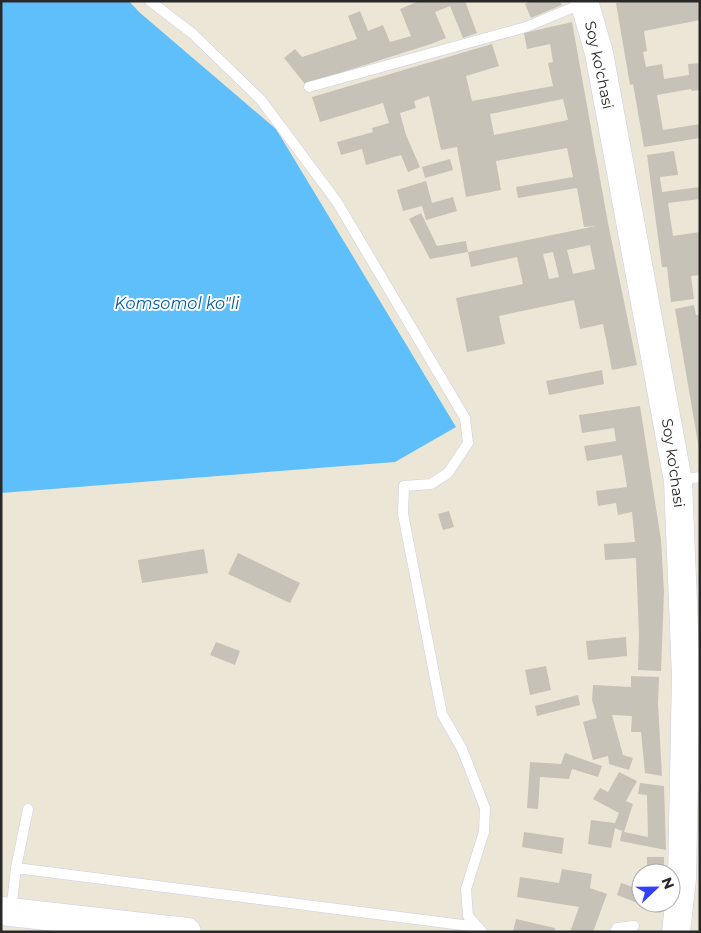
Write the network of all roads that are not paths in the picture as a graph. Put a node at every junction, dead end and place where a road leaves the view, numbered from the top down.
1 (150, 1) edge
2 (586, 2) edge
3 (309, 87) dead end
4 (689, 479) edge
5 (28, 810) dead end
6 (16, 868) junction
7 (6, 912) edge
8 (634, 926) dead end
9 (480, 929) edge
10 (186, 932) edge
11 (615, 932) edge
12 (676, 932) edge

1 - 9 lane
2 - 3 lane
2 - 4 main road, Soy ko'chasi
4 - 12 main road, Soy ko'chasi
5 - 6 lane
6 - 7 lane
6 - 9 lane
7 - 10 main road
8 - 11 lane

